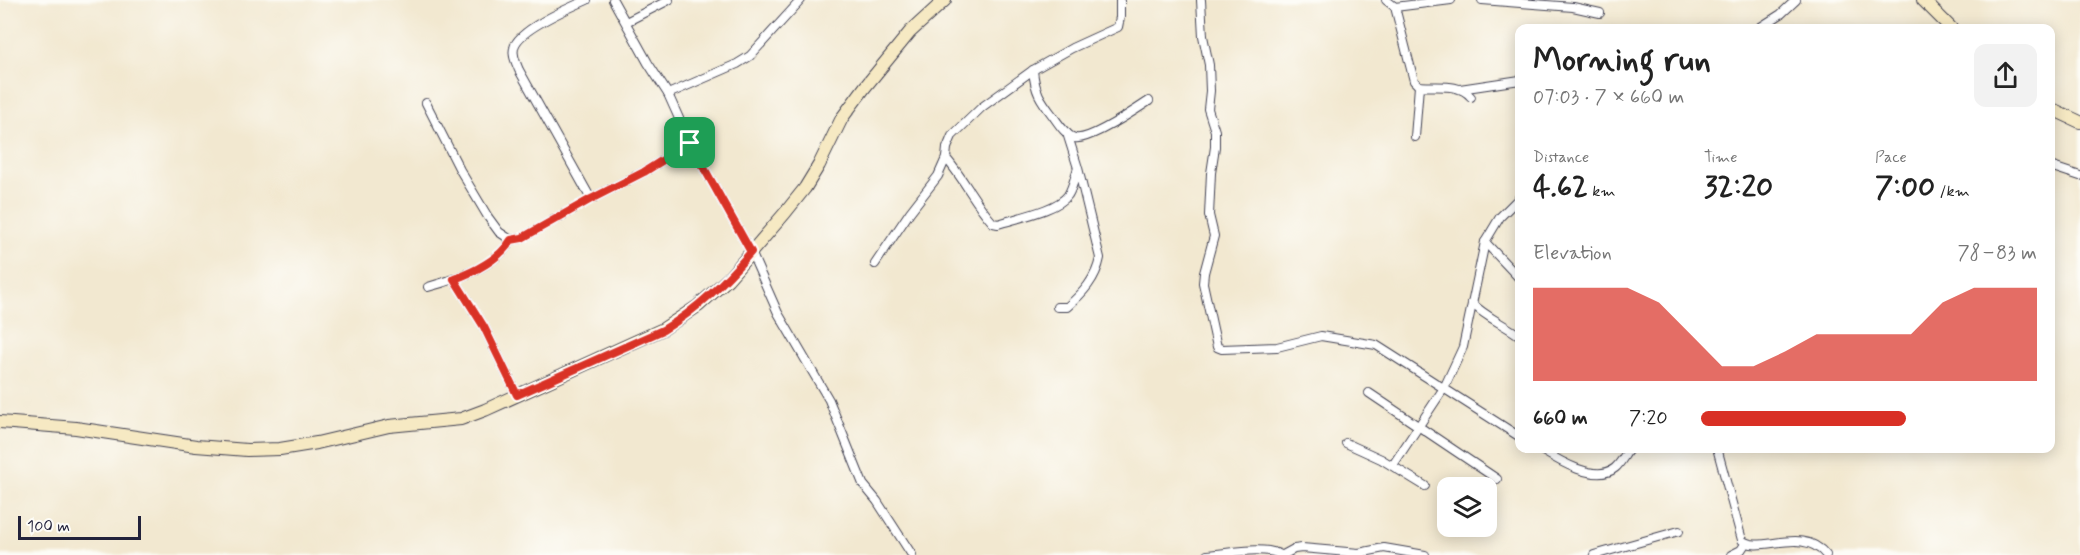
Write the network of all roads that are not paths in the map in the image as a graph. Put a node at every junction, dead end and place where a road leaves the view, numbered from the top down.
1 (587, 0) edge
2 (614, 0) edge
3 (669, 0) edge
4 (801, 0) edge
5 (945, 0) edge
6 (1120, 0) edge
7 (1201, 0) edge
8 (1386, 0) edge
9 (1451, 0) edge
10 (1482, 0) edge
11 (1796, 0) edge
12 (1923, 0) edge
13 (1395, 7) junction
14 (1600, 13) dead end
15 (626, 22) junction
16 (1765, 24) edge
17 (1947, 24) edge
18 (1033, 70) junction
19 (1515, 81) edge
20 (1419, 86) junction
21 (1460, 90) junction
22 (668, 94) junction
23 (1471, 97) dead end
24 (1149, 101) dead end
25 (426, 103) dead end
26 (2055, 110) edge
27 (2080, 122) edge
28 (1067, 133) junction
29 (1415, 137) dead end
30 (690, 143) junction
31 (946, 158) junction
32 (1078, 168) junction
33 (2055, 168) edge
34 (2080, 176) edge
35 (591, 199) junction
36 (1515, 202) edge
37 (511, 240) junction
38 (1485, 242) junction
39 (751, 252) junction
40 (875, 264) dead end
41 (1515, 274) edge
42 (454, 279) junction
43 (428, 287) dead end
44 (1472, 303) junction
45 (1057, 307) dead end
46 (1515, 332) edge
47 (1444, 388) junction
48 (1369, 393) dead end
49 (517, 395) junction
50 (0, 422) edge
51 (1418, 425) junction
52 (1515, 434) edge
53 (1346, 443) dead end
54 (1547, 453) edge
55 (1626, 453) edge
56 (1719, 453) edge
57 (1393, 465) junction
58 (1494, 477) edge
59 (1425, 486) dead end
60 (1679, 531) dead end
61 (1745, 544) junction
62 (912, 555) edge
63 (1207, 555) edge
64 (1282, 555) edge
65 (1425, 555) edge
66 (1593, 555) edge
67 (1731, 555) edge
68 (1826, 555) edge

1 - 35 street
2 - 15 street
3 - 15 street
4 - 22 street
5 - 39 street
6 - 18 street
7 - 47 street
8 - 13 street
9 - 13 street
10 - 14 street
11 - 16 street
12 - 17 street
13 - 20 street
15 - 22 street
18 - 28 street
18 - 31 street
19 - 21 street
20 - 21 street
20 - 29 street
21 - 23 street
22 - 30 street
24 - 28 street
25 - 37 street
26 - 27 street
28 - 32 street
30 - 35 street
30 - 39 street
31 - 32 street
31 - 40 street
32 - 45 street
33 - 34 street
35 - 37 street
36 - 38 street
37 - 42 street
38 - 41 street
38 - 44 street
39 - 49 street
39 - 62 street
42 - 43 street
42 - 49 street
44 - 46 street
44 - 47 street
47 - 51 street
47 - 52 street
48 - 51 street
49 - 50 street
51 - 57 street
51 - 58 street
53 - 57 street
54 - 55 street
56 - 61 street
57 - 59 street
60 - 66 street
61 - 67 street
61 - 68 street
63 - 64 street
64 - 65 street

